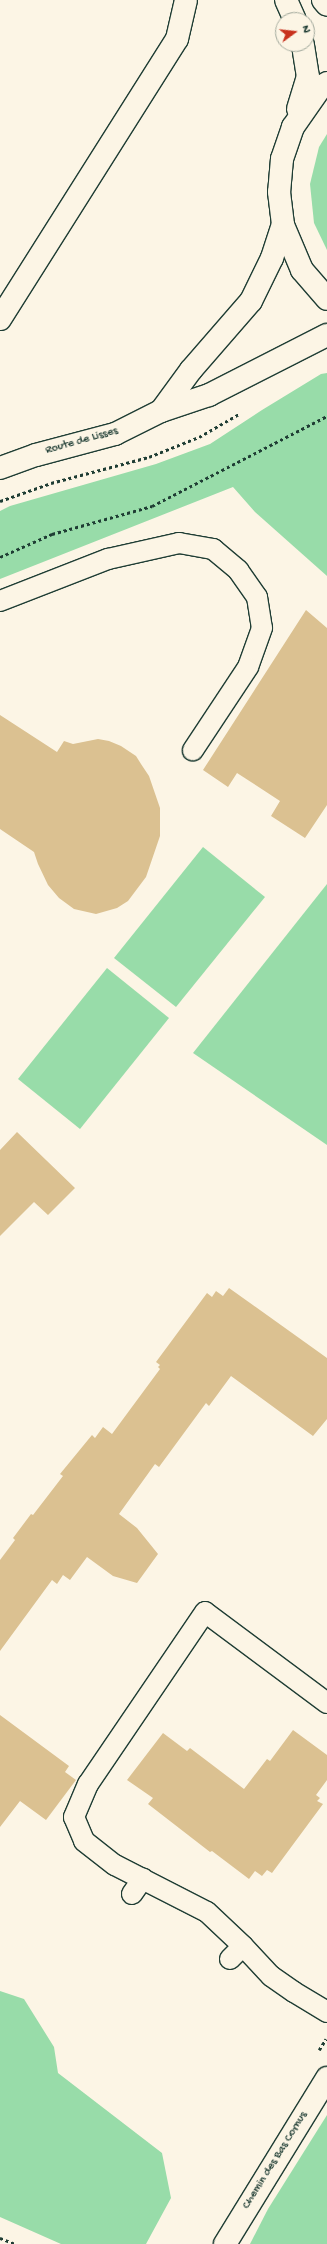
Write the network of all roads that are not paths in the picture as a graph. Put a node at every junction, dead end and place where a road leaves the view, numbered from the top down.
1 (186, 0) edge
2 (286, 0) edge
3 (323, 0) edge
4 (327, 5) edge
5 (291, 12) edge
6 (305, 52) edge
7 (327, 83) edge
8 (293, 127) junction
9 (283, 226) junction
10 (327, 299) edge
11 (0, 319) edge
12 (327, 335) edge
13 (161, 411) junction
14 (0, 468) edge
15 (0, 601) edge
16 (193, 750) dead end
17 (327, 1703) edge
18 (327, 2012) edge
19 (327, 2078) edge
20 (225, 2244) edge

1 - 11 street
2 - 5 street
3 - 4 street
6 - 8 street
7 - 8 street
8 - 9 street
9 - 10 street
9 - 13 street
12 - 13 street, Route de Lisses
13 - 14 street, Route de Lisses
15 - 16 lane
17 - 18 lane
19 - 20 street, Chemin des Bas Cornus

